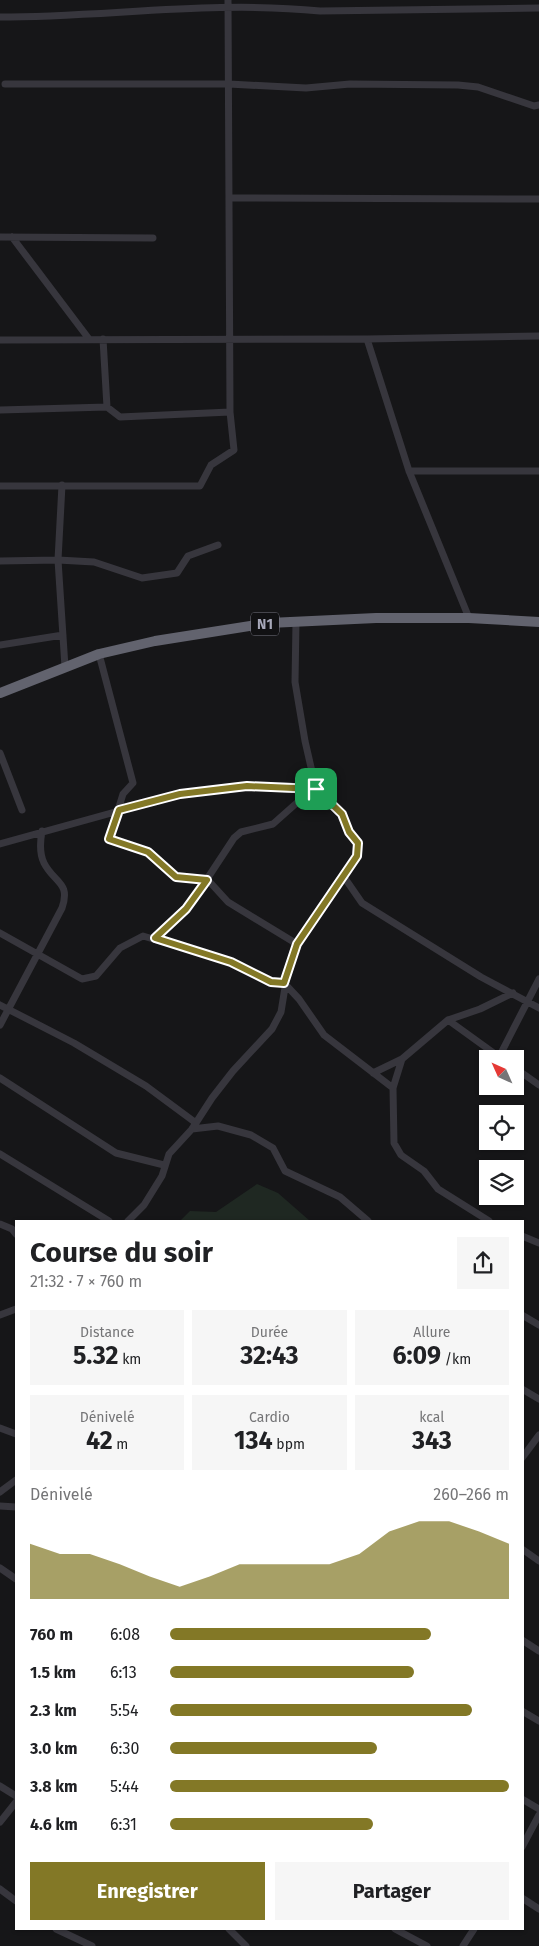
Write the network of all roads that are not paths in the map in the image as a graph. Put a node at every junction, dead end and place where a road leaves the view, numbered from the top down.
1 (228, 4) edge
2 (539, 8) edge
3 (0, 18) edge
4 (5, 84) dead end
5 (229, 84) junction
6 (539, 105) edge
7 (229, 198) junction
8 (539, 199) edge
9 (0, 237) edge
10 (12, 237) junction
11 (153, 238) dead end
12 (539, 336) edge
13 (89, 339) junction
14 (103, 339) junction
15 (230, 339) junction
16 (367, 339) junction
17 (0, 340) edge
18 (107, 407) junction
19 (0, 410) edge
20 (230, 412) junction
21 (409, 471) junction
22 (539, 471) edge
23 (0, 486) edge
24 (62, 486) junction
25 (218, 545) dead end
26 (58, 560) junction
27 (0, 561) edge
28 (469, 618) junction
29 (296, 622) junction
30 (539, 622) edge
31 (63, 635) junction
32 (0, 645) edge
33 (99, 654) junction
34 (65, 666) junction
35 (0, 693) edge
36 (0, 753) edge
37 (316, 789) junction
38 (22, 810) dead end
39 (119, 810) junction
40 (42, 831) junction
41 (0, 844) edge
42 (344, 877) junction
43 (207, 880) junction
44 (0, 933) edge
45 (155, 938) junction
46 (297, 944) junction
47 (37, 954) junction
48 (539, 979) edge
49 (284, 983) junction
50 (513, 993) junction
51 (527, 1001) junction
52 (0, 1005) edge
53 (539, 1008) edge
54 (8, 1009) junction
55 (448, 1020) junction
56 (0, 1026) edge
57 (490, 1050) edge
58 (505, 1050) edge
59 (402, 1059) junction
60 (373, 1073) junction
61 (524, 1074) edge
62 (0, 1078) edge
63 (539, 1085) edge
64 (392, 1088) junction
65 (194, 1126) junction
66 (0, 1154) edge
67 (164, 1165) junction
68 (107, 1220) edge
69 (129, 1220) edge
70 (367, 1220) edge
71 (487, 1220) edge
72 (0, 1224) edge
73 (15, 1233) edge
74 (524, 1237) edge
75 (539, 1243) edge
76 (15, 1309) edge
77 (0, 1315) edge
78 (524, 1316) edge
79 (539, 1325) edge
80 (524, 1390) edge
81 (539, 1400) edge
82 (0, 1428) edge
83 (15, 1434) edge
84 (539, 1435) edge
85 (524, 1455) edge
86 (15, 1481) edge
87 (0, 1492) edge
88 (0, 1506) edge
89 (15, 1507) edge
90 (524, 1550) edge
91 (539, 1561) edge
92 (0, 1568) edge
93 (15, 1578) edge
94 (524, 1641) edge
95 (539, 1651) edge
96 (524, 1712) edge
97 (539, 1721) edge
98 (0, 1786) edge
99 (15, 1795) edge
100 (524, 1799) edge
101 (15, 1803) edge
102 (539, 1809) edge
103 (539, 1815) edge
104 (0, 1822) edge
105 (524, 1843) edge
106 (0, 1889) edge
107 (15, 1899) edge
108 (524, 1899) edge
109 (539, 1909) edge
110 (58, 1930) edge
111 (229, 1930) edge
112 (397, 1930) edge
113 (473, 1930) edge
114 (92, 1946) edge
115 (246, 1946) edge
116 (427, 1946) edge
117 (463, 1946) edge

1 - 2 street
1 - 3 street
1 - 5 street
4 - 5 street
5 - 6 street
5 - 7 street
7 - 8 street
7 - 15 street
9 - 10 street
10 - 11 street
10 - 13 street
12 - 16 street
13 - 14 street
13 - 17 street
14 - 15 street
14 - 18 street
15 - 16 street
15 - 20 street
16 - 21 street
18 - 19 street
18 - 20 street
20 - 24 street
21 - 22 street
21 - 28 street
23 - 24 street
24 - 26 street
25 - 26 street
26 - 27 street
26 - 31 street
28 - 29 highway, N1
28 - 30 highway, N1
29 - 33 highway, N1
29 - 37 street
31 - 32 street
31 - 34 street
33 - 34 highway, N1
33 - 39 street
34 - 35 highway, N1
36 - 38 street
37 - 39 street
37 - 42 street
37 - 43 street
39 - 40 street
39 - 43 street
40 - 41 street
40 - 47 street
42 - 46 street
42 - 50 street
43 - 45 street
43 - 46 street
44 - 47 street
45 - 47 street
45 - 49 street
46 - 49 street
47 - 54 street
48 - 51 street
49 - 60 street
49 - 65 street
50 - 51 street
50 - 55 street
51 - 53 street
51 - 58 street
52 - 54 street
54 - 56 street
54 - 65 street
55 - 57 street
55 - 59 street
59 - 60 street
59 - 64 street
60 - 64 street
61 - 63 street
62 - 67 street
64 - 71 street
65 - 67 street
65 - 70 street
66 - 68 street
67 - 69 street
72 - 73 street
74 - 75 street
76 - 77 street
78 - 79 street
80 - 81 street
82 - 83 street
84 - 85 street
86 - 87 street
88 - 89 street
90 - 91 street
92 - 93 street
94 - 95 street
96 - 97 street
98 - 99 street
100 - 102 street
101 - 104 street
103 - 105 street
106 - 107 street
108 - 109 street
110 - 114 street
111 - 115 street
112 - 116 street
113 - 117 street

